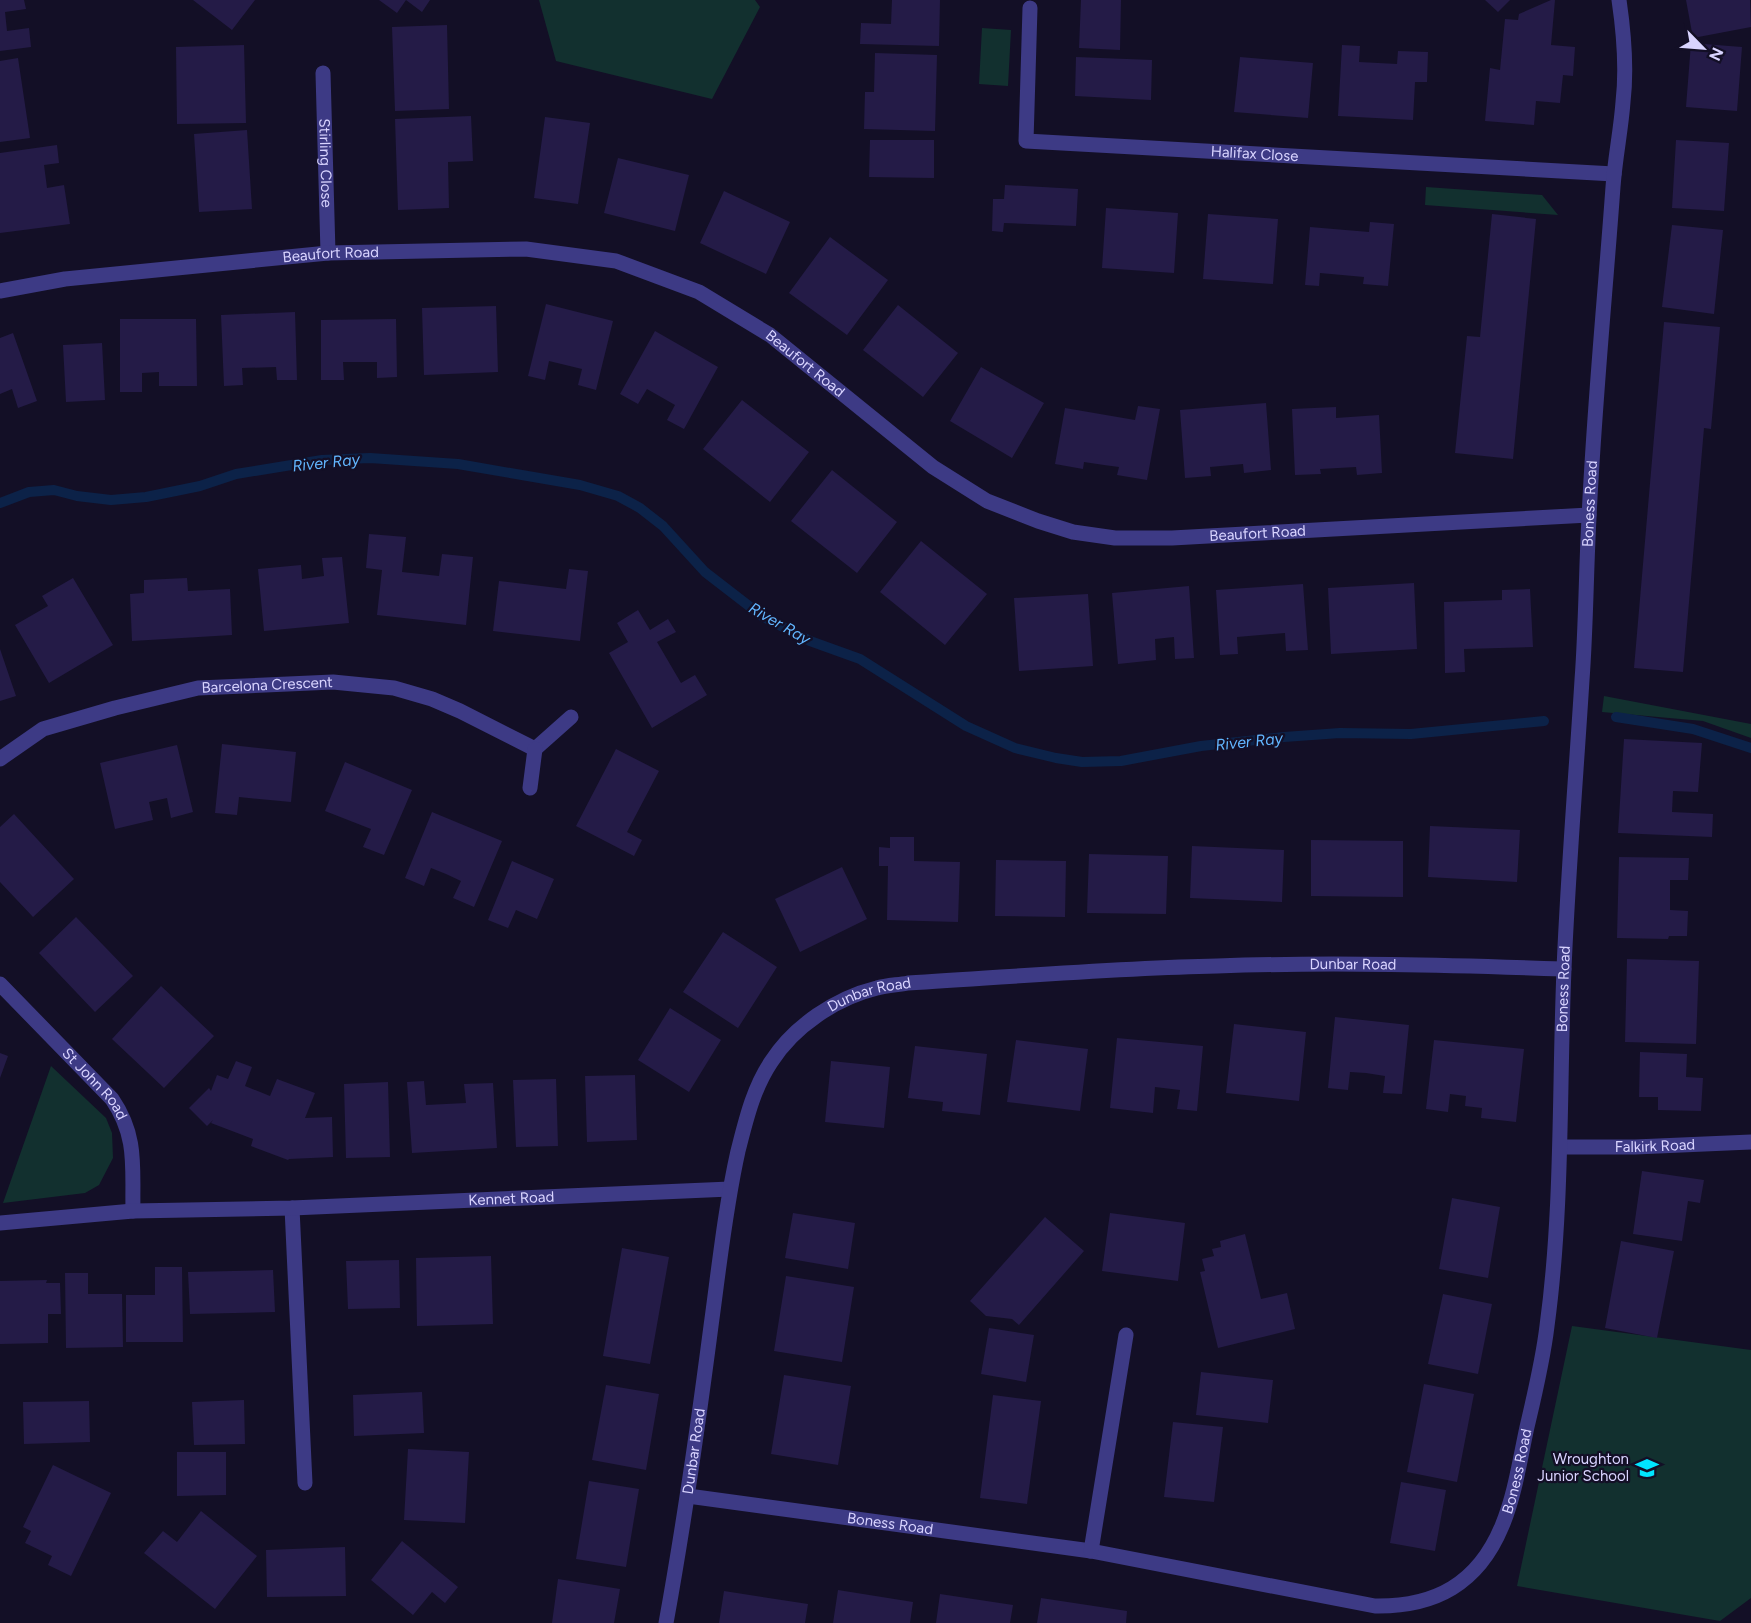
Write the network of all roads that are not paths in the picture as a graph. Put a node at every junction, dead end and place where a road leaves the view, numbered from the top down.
1 (1619, 0) edge
2 (1030, 8) dead end
3 (323, 73) dead end
4 (1614, 174) junction
5 (328, 254) junction
6 (0, 291) edge
7 (1589, 515) junction
8 (571, 717) dead end
9 (535, 749) junction
10 (0, 759) edge
11 (530, 788) dead end
12 (1564, 969) junction
13 (0, 984) edge
14 (1751, 1142) edge
15 (1560, 1147) junction
16 (730, 1189) junction
17 (292, 1208) junction
18 (133, 1211) junction
19 (0, 1223) edge
20 (1126, 1335) dead end
21 (305, 1483) dead end
22 (688, 1496) junction
23 (1091, 1551) junction
24 (666, 1623) edge

1 - 4 street, Boness Road
2 - 4 street, Halifax Close
3 - 5 street, Stirling Close
4 - 7 street, Boness Road
5 - 6 street, Beaufort Road
5 - 7 street, Beaufort Road
7 - 12 street, Boness Road
8 - 9 street
9 - 10 street, Barcelona Crescent
9 - 11 street
12 - 15 street, Boness Road
12 - 16 street, Dunbar Road
13 - 18 street, St John Road
14 - 15 street, Falkirk Road
15 - 23 street, Boness Road
16 - 17 street, Kennet Road
16 - 22 street, Dunbar Road
17 - 18 street, Kennet Road
17 - 21 street
18 - 19 street, Kennet Road
20 - 23 street
22 - 23 street, Boness Road
22 - 24 street, Dunbar Road

